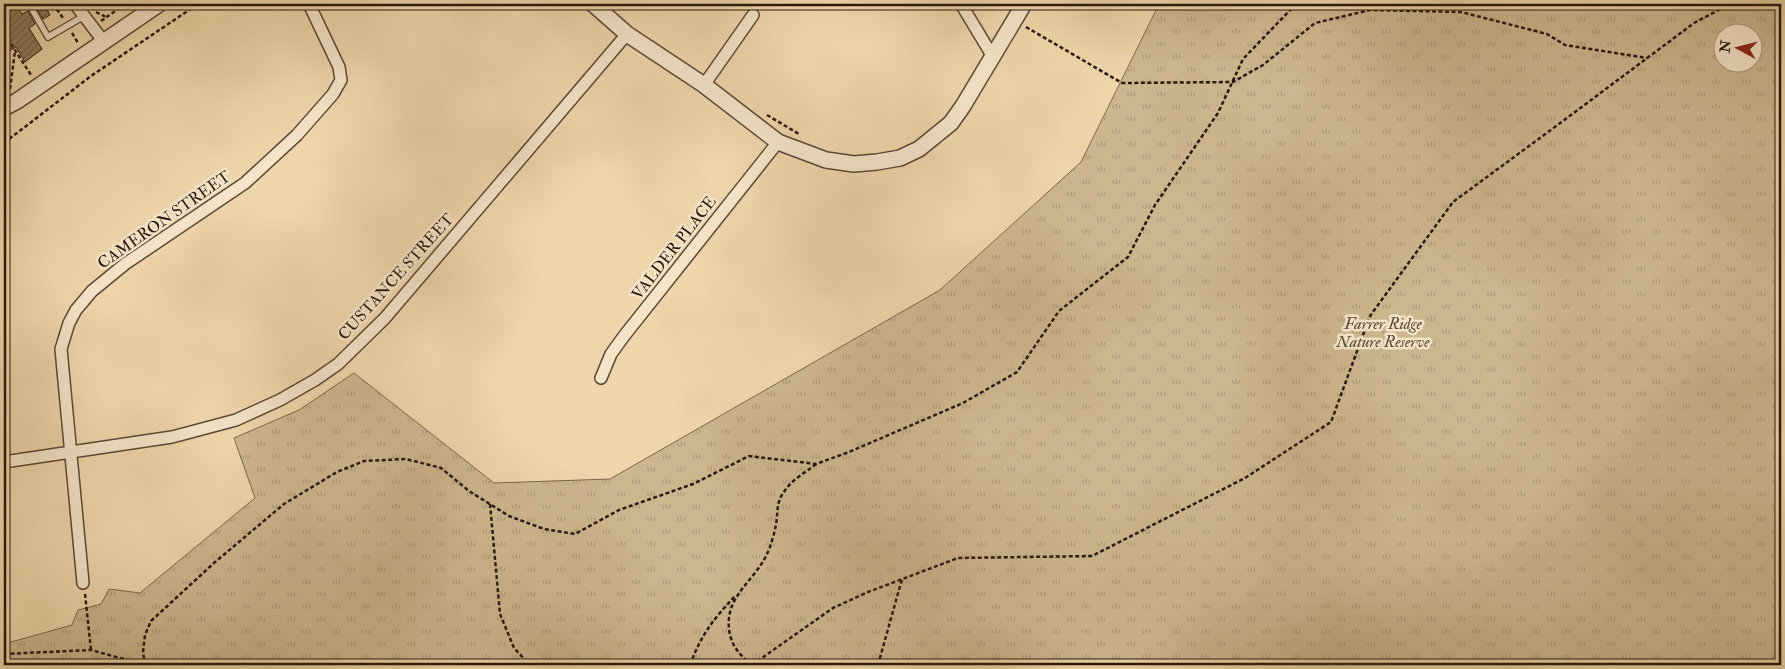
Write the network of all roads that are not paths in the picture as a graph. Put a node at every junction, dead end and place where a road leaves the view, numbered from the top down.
1 (29, 4) edge
2 (75, 4) edge
3 (160, 4) edge
4 (309, 4) edge
5 (593, 4) edge
6 (960, 4) edge
7 (1024, 4) edge
8 (753, 14) dead end
9 (84, 16) junction
10 (628, 34) junction
11 (104, 42) junction
12 (993, 57) junction
13 (704, 85) junction
14 (10, 99) edge
15 (4, 115) edge
16 (778, 142) junction
17 (601, 378) dead end
18 (72, 451) junction
19 (4, 462) edge
20 (83, 583) road end

1 - 9 lane
2 - 9 street
3 - 11 street
4 - 18 street, CAMERON STREET
5 - 10 street
6 - 12 street
7 - 12 street
8 - 13 street
9 - 11 street
10 - 13 street
10 - 18 street, CUSTANCE STREET
11 - 14 street
12 - 16 street
13 - 16 street
14 - 15 street
16 - 17 street, VALDER PLACE
18 - 19 street, CUSTANCE STREET
18 - 20 street, CAMERON STREET

